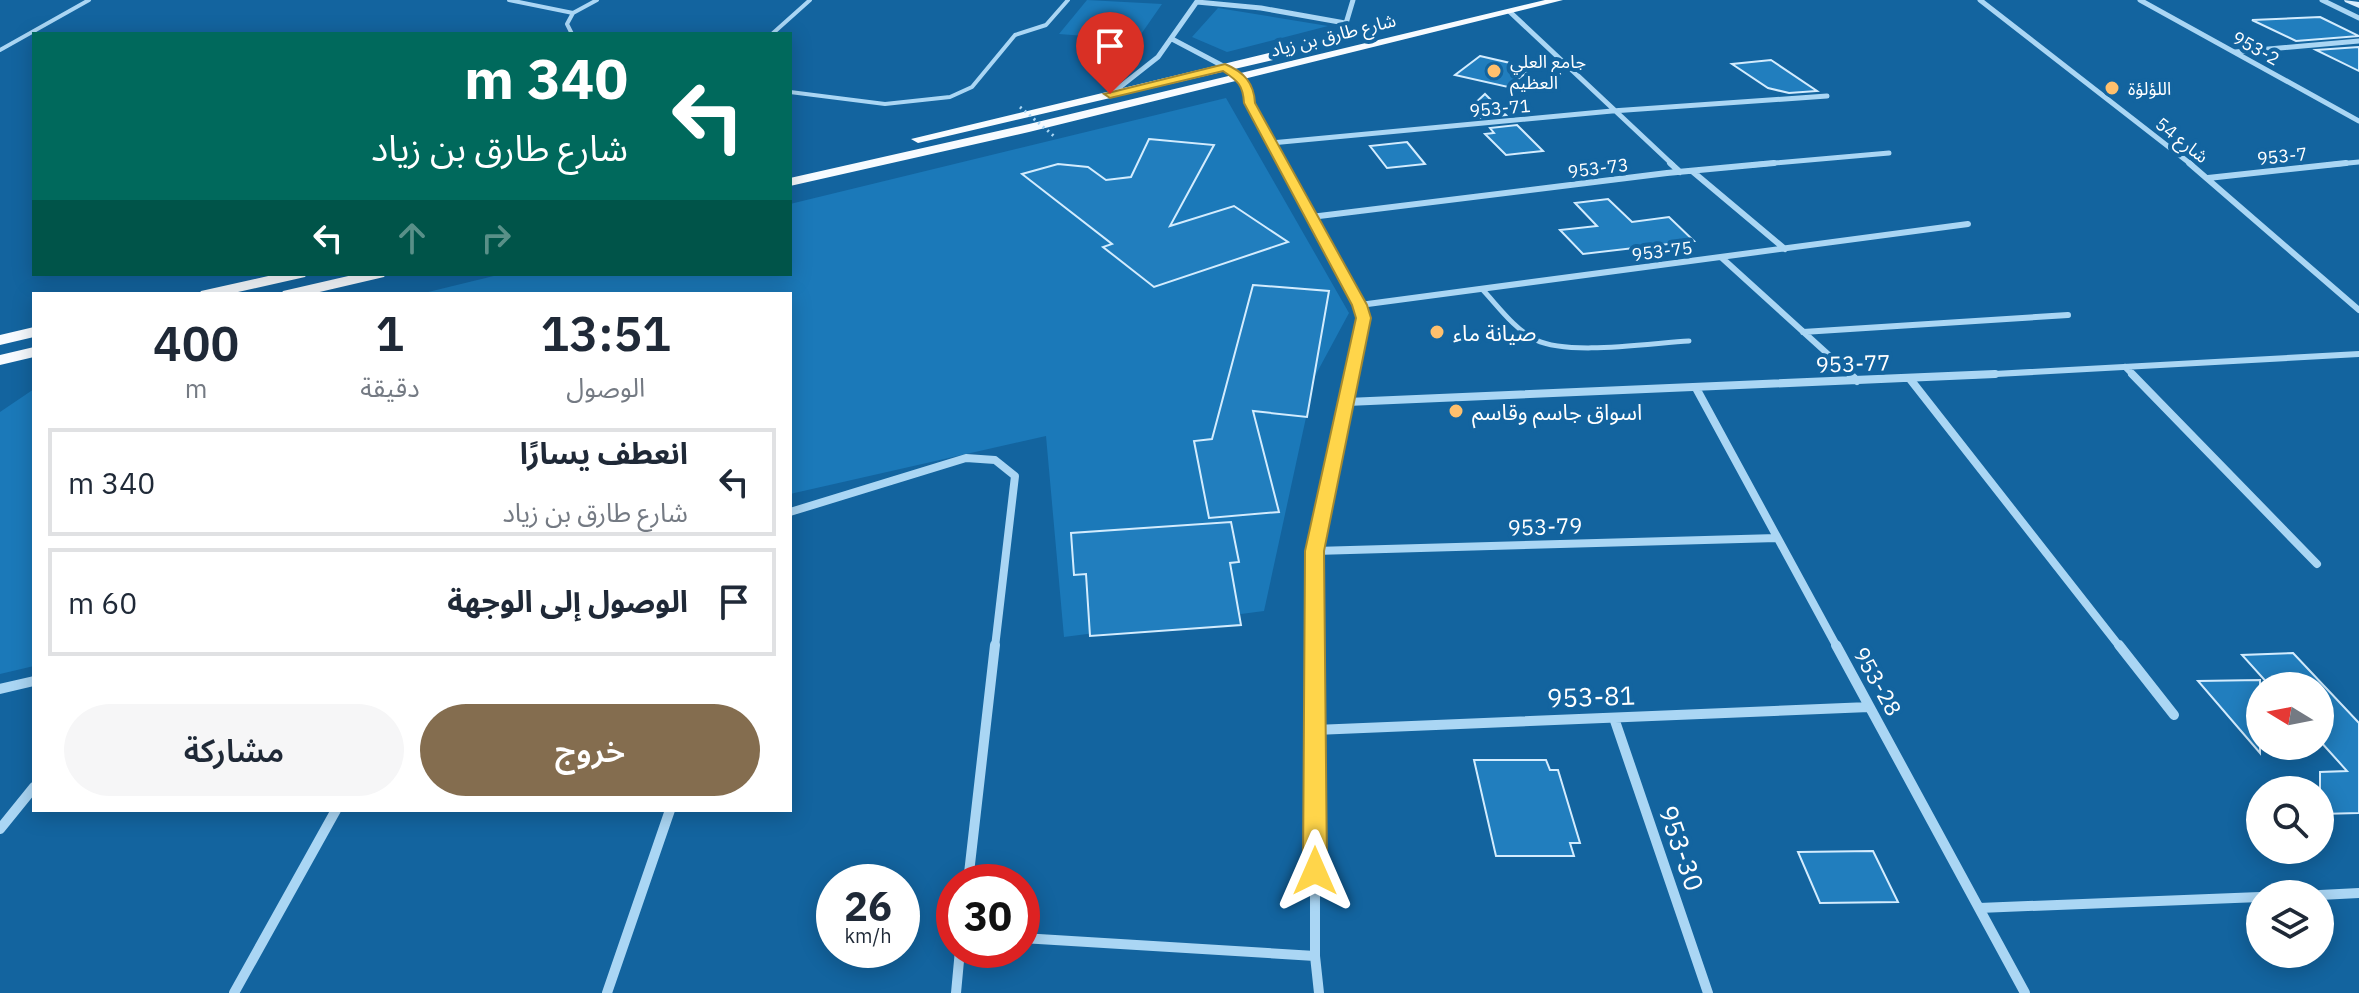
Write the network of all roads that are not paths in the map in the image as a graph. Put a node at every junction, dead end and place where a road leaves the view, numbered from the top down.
1 (89, 0) edge
2 (509, 0) edge
3 (597, 0) edge
4 (810, 0) edge
5 (1068, 0) edge
6 (1353, 0) edge
7 (1558, 0) edge
8 (1980, 0) edge
9 (2140, 0) edge
10 (2322, 0) edge
11 (2348, 0) edge
12 (1197, 1) edge
13 (2359, 5) edge
14 (1512, 6) edge
15 (573, 13) junction
16 (2359, 18) edge
17 (1345, 23) junction
18 (32, 32) edge
19 (32, 32) edge
20 (571, 32) edge
21 (774, 32) edge
22 (1172, 39) junction
23 (1341, 40) junction
24 (2359, 41) edge
25 (0, 50) edge
26 (2234, 52) junction
27 (1225, 67) junction
28 (1241, 78) junction
29 (792, 92) edge
30 (1110, 94) junction
31 (1827, 96) dead end
32 (1612, 111) junction
33 (2359, 121) edge
34 (1271, 143) junction
35 (1889, 153) dead end
36 (2359, 162) edge
37 (792, 167) edge
38 (1692, 171) junction
39 (1680, 172) junction
40 (2208, 178) junction
41 (792, 182) edge
42 (1311, 217) junction
43 (1968, 224) dead end
44 (1785, 249) junction
45 (1722, 258) junction
46 (290, 276) edge
47 (369, 276) edge
48 (1482, 289) junction
49 (216, 292) edge
50 (298, 292) edge
51 (1360, 305) junction
52 (2359, 310) edge
53 (2068, 315) dead end
54 (32, 332) edge
55 (1803, 332) junction
56 (0, 340) edge
57 (1689, 341) dead end
58 (32, 352) edge
59 (2359, 354) edge
60 (0, 360) edge
61 (2125, 367) junction
62 (1910, 379) junction
63 (1857, 381) junction
64 (1696, 388) junction
65 (1347, 402) junction
66 (792, 511) edge
67 (1777, 538) junction
68 (1315, 551) junction
69 (2317, 564) dead end
70 (32, 681) edge
71 (0, 689) edge
72 (1869, 707) junction
73 (2174, 715) dead end
74 (1614, 718) junction
75 (1315, 730) junction
76 (32, 789) edge
77 (335, 812) edge
78 (669, 812) edge
79 (0, 829) edge
80 (970, 864) edge
81 (2359, 893) edge
82 (2334, 894) edge
83 (2246, 898) edge
84 (1979, 908) junction
85 (1040, 939) edge
86 (1315, 956) junction
87 (958, 968) edge
88 (234, 993) edge
89 (607, 993) edge
90 (956, 993) edge
91 (1319, 993) edge
92 (1708, 993) edge
93 (2025, 993) edge

1 - 19 lane
2 - 15 lane
3 - 15 lane
4 - 21 lane
5 - 29 lane
6 - 17 street
7 - 14 main road, شارع طارق بن زياد
8 - 40 street, شارع 54
9 - 26 street, 953-2
10 - 16 street
11 - 13 street
12 - 17 street
12 - 22 street
14 - 23 main road, شارع طارق بن زياد
14 - 28 main road, شارع طارق بن زياد
14 - 32 street
15 - 20 lane
17 - 23 street
18 - 25 lane
22 - 27 street
22 - 30 street
23 - 27 main road, شارع طارق بن زياد
24 - 26 street
26 - 33 street, 953-2
27 - 28 street
27 - 30 main road, شارع طارق بن زياد
28 - 34 street
28 - 41 main road, شارع طارق بن زياد
30 - 37 main road, شارع طارق بن زياد
31 - 32 street, 953-71
32 - 34 street, 953-71
32 - 39 street
34 - 42 street
35 - 38 street, 953-73
36 - 40 street, 953-7
38 - 39 street, 953-73
38 - 44 street
39 - 42 street, 953-73
40 - 52 street, شارع 54
42 - 51 street
43 - 44 street, 953-75
44 - 45 street, 953-75
45 - 48 street, 953-75
45 - 55 street
46 - 49 main road
47 - 50 main road
48 - 51 street, 953-75
48 - 57 lane
51 - 65 street
53 - 55 street
54 - 56 main road
55 - 63 street
58 - 60 main road
59 - 61 street, 953-77
61 - 62 street, 953-77
61 - 69 street
62 - 63 street, 953-77
62 - 73 street
63 - 64 street, 953-77
64 - 65 street, 953-77
64 - 67 street, 953-28
65 - 68 street
66 - 80 street
67 - 68 street, 953-79
67 - 72 street, 953-28
68 - 75 street
70 - 71 street
72 - 74 street, 953-81
72 - 84 street, 953-28
74 - 75 street, 953-81
74 - 92 street, 953-30
75 - 86 street
76 - 79 street
77 - 88 street
78 - 89 street
81 - 82 street
83 - 84 street
84 - 93 street, 953-28
85 - 86 street
86 - 91 street
87 - 90 street

